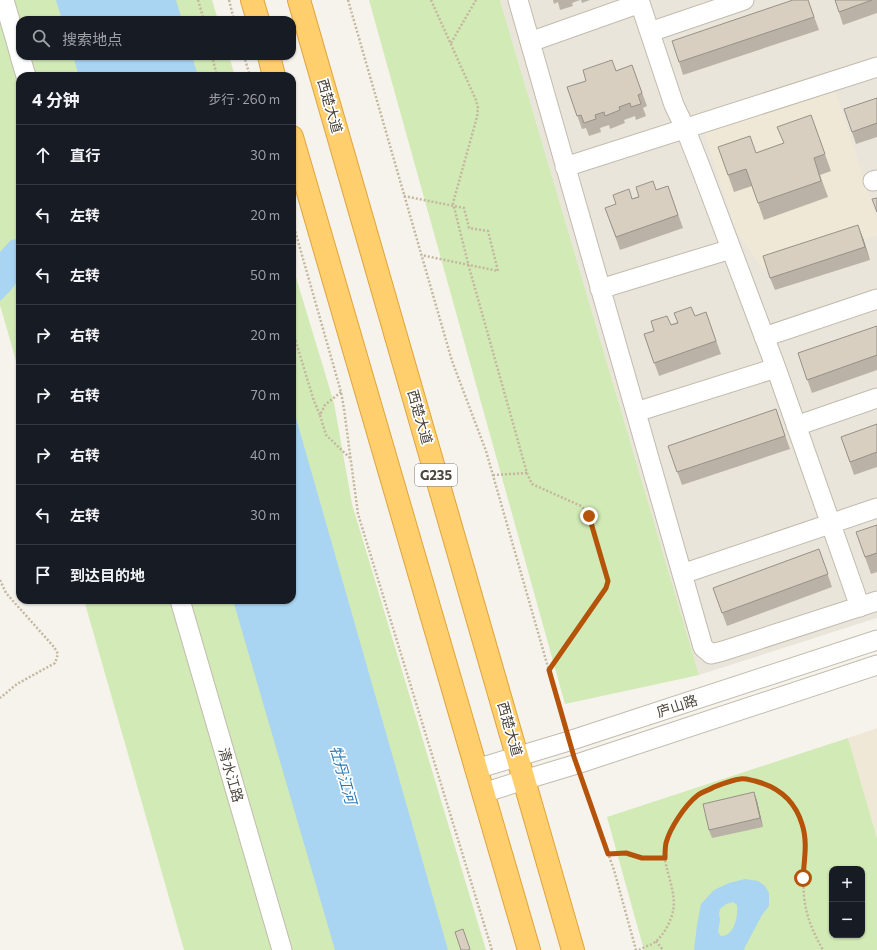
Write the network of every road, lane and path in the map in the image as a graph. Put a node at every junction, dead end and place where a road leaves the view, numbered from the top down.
1 (4, 0) edge
2 (198, 0) edge
3 (229, 0) edge
4 (252, 0) edge
5 (299, 0) edge
6 (348, 0) edge
7 (431, 0) edge
8 (476, 0) edge
9 (518, 0) edge
10 (744, 0) edge
11 (639, 2) edge
12 (203, 16) edge
13 (233, 16) edge
14 (257, 16) edge
15 (650, 32) junction
16 (16, 41) edge
17 (530, 42) junction
18 (451, 43) junction
19 (21, 60) edge
20 (213, 60) edge
21 (245, 60) edge
22 (270, 60) edge
23 (877, 67) edge
24 (25, 72) edge
25 (216, 72) edge
26 (249, 72) edge
27 (273, 72) edge
28 (685, 128) junction
29 (296, 151) edge
30 (565, 167) junction
31 (404, 196) junction
32 (454, 206) junction
33 (296, 234) edge
34 (731, 249) junction
35 (421, 255) junction
36 (469, 265) junction
37 (600, 289) junction
38 (877, 299) edge
39 (764, 337) junction
40 (296, 342) edge
41 (776, 368) junction
42 (341, 392) junction
43 (877, 398) edge
44 (636, 412) junction
45 (320, 415) junction
46 (796, 426) junction
47 (351, 459) junction
48 (527, 472) junction
49 (493, 475) junction
50 (877, 508) edge
51 (831, 524) junction
52 (682, 574) junction
53 (0, 580) edge
54 (181, 604) edge
55 (869, 604) edge
56 (877, 640) edge
57 (877, 665) edge
58 (549, 670) junction
59 (0, 698) edge
60 (569, 741) junction
61 (518, 756) junction
62 (577, 764) junction
63 (476, 769) junction
64 (524, 780) junction
65 (483, 793) junction
66 (608, 854) junction
67 (665, 858) junction
68 (656, 942) junction
69 (282, 950) edge
70 (492, 950) edge
71 (528, 950) edge
72 (573, 950) edge
73 (638, 950) edge
74 (663, 950) edge
75 (822, 950) edge

1 - 16 street
2 - 12 path
3 - 13 path
4 - 14 highway
5 - 61 highway, 西楚大道 / G235
6 - 31 path
7 - 18 path
8 - 18 path
9 - 17 street
10 - 15 street
11 - 15 street
11 - 17 street
15 - 28 street
17 - 30 street
18 - 32 path
19 - 24 street
20 - 25 path
21 - 26 path
22 - 27 highway
23 - 28 street
28 - 30 street
28 - 34 street
29 - 63 highway, G235
30 - 37 street
31 - 32 path
31 - 35 path
32 - 36 path
32 - 36 path
33 - 42 path
34 - 37 street
34 - 39 street
35 - 36 path
35 - 49 path
36 - 48 path
37 - 44 street
38 - 39 street
39 - 41 street
40 - 45 path
41 - 44 street
41 - 46 street
42 - 45 path
42 - 47 path
43 - 46 street
44 - 52 street
45 - 47 path
46 - 51 street
47 - 70 path
48 - 49 path
48 - 58 path
49 - 58 path
50 - 51 street
51 - 52 street
51 - 55 street
52 - 55 street
53 - 59 path
54 - 69 street, 清水江路
56 - 60 street, 庐山路
57 - 62 street, 庐山路
58 - 60 path
60 - 61 street, 庐山路
61 - 63 street, 庐山路
61 - 64 highway, 西楚大道 / G235
62 - 64 street, 庐山路
62 - 66 path
63 - 65 highway, G235
64 - 65 street, 庐山路
64 - 72 highway, 西楚大道 / G235
65 - 71 highway, G235
66 - 67 path
66 - 73 path
67 - 68 path
67 - 75 path
68 - 73 path
68 - 74 path

